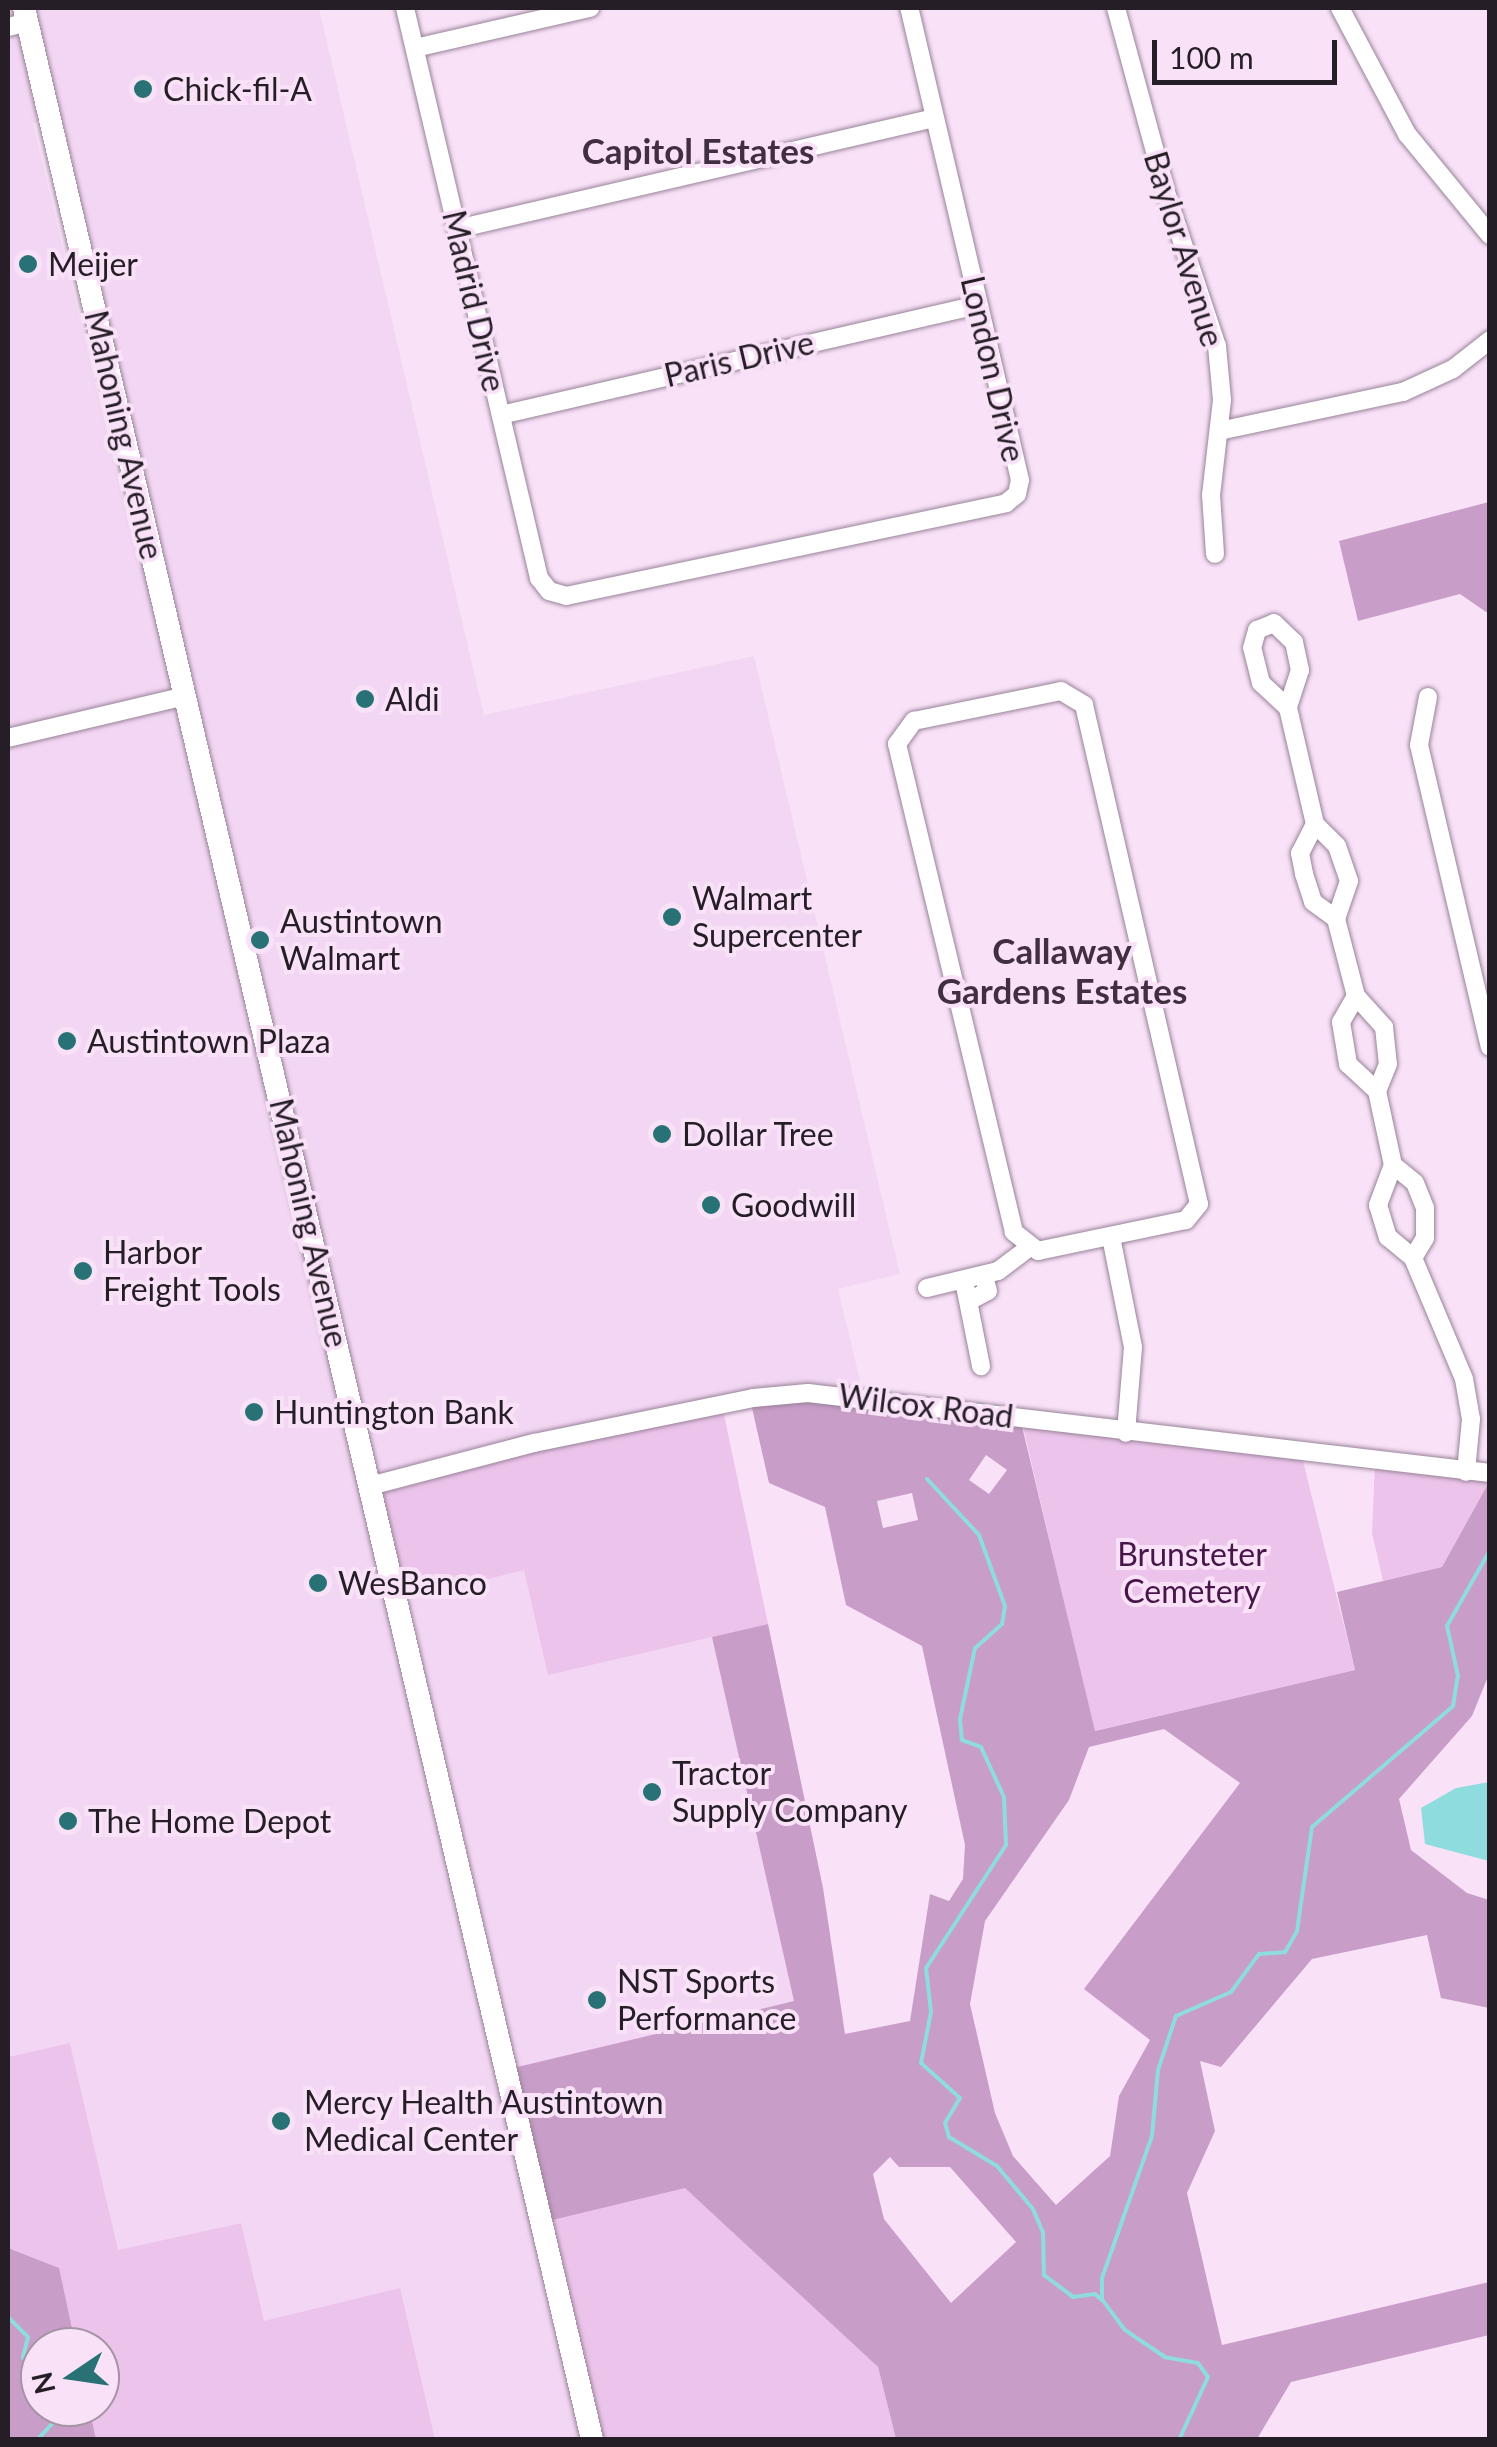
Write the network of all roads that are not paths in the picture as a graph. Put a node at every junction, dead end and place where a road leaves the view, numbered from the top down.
1 (406, 8) edge
2 (590, 8) edge
3 (909, 8) edge
4 (1116, 8) edge
5 (1340, 8) edge
6 (20, 19) edge
7 (415, 48) junction
8 (934, 118) junction
9 (457, 229) junction
10 (1490, 234) edge
11 (978, 304) junction
12 (1490, 340) edge
13 (500, 415) junction
14 (1218, 431) junction
15 (1215, 554) dead end
16 (549, 591) joint
17 (185, 696) junction
18 (1428, 697) dead end
19 (1288, 708) dead end
20 (8, 738) edge
21 (1315, 824) junction
22 (1336, 920) junction
23 (1356, 996) junction
24 (1490, 1047) edge
25 (1377, 1091) junction
26 (1392, 1165) junction
27 (1111, 1236) junction
28 (1028, 1248) junction
29 (1413, 1258) junction
30 (984, 1276) junction
31 (964, 1281) junction
32 (927, 1288) dead end
33 (969, 1301) junction
34 (981, 1366) dead end
35 (1126, 1432) junction
36 (1466, 1472) junction
37 (1490, 1473) edge
38 (370, 1486) junction
39 (592, 2440) edge

1 - 7 street, Madrid Drive
2 - 7 street
3 - 8 street, London Drive
4 - 14 street, Baylor Avenue
5 - 10 street
6 - 17 main road, Mahoning Avenue
7 - 9 street, Madrid Drive
8 - 9 street
8 - 11 street, London Drive
9 - 13 street, Madrid Drive
11 - 13 street, Paris Drive
11 - 16 street, London Drive
12 - 14 street
13 - 16 street, Madrid Drive
14 - 15 street, Baylor Avenue
17 - 20 street
17 - 38 main road, Mahoning Avenue
18 - 24 street
19 - 21 street
21 - 22 street
21 - 22 street
22 - 23 street
23 - 25 street
23 - 25 street
25 - 26 street
26 - 29 street
26 - 29 street
27 - 28 street
27 - 28 street
27 - 35 street
28 - 30 street
29 - 36 street
30 - 31 street
30 - 33 street
31 - 32 street
31 - 33 street
33 - 34 street
35 - 36 street, Wilcox Road
35 - 38 street, Wilcox Road
36 - 37 street, Wilcox Road
38 - 39 main road, Mahoning Avenue

